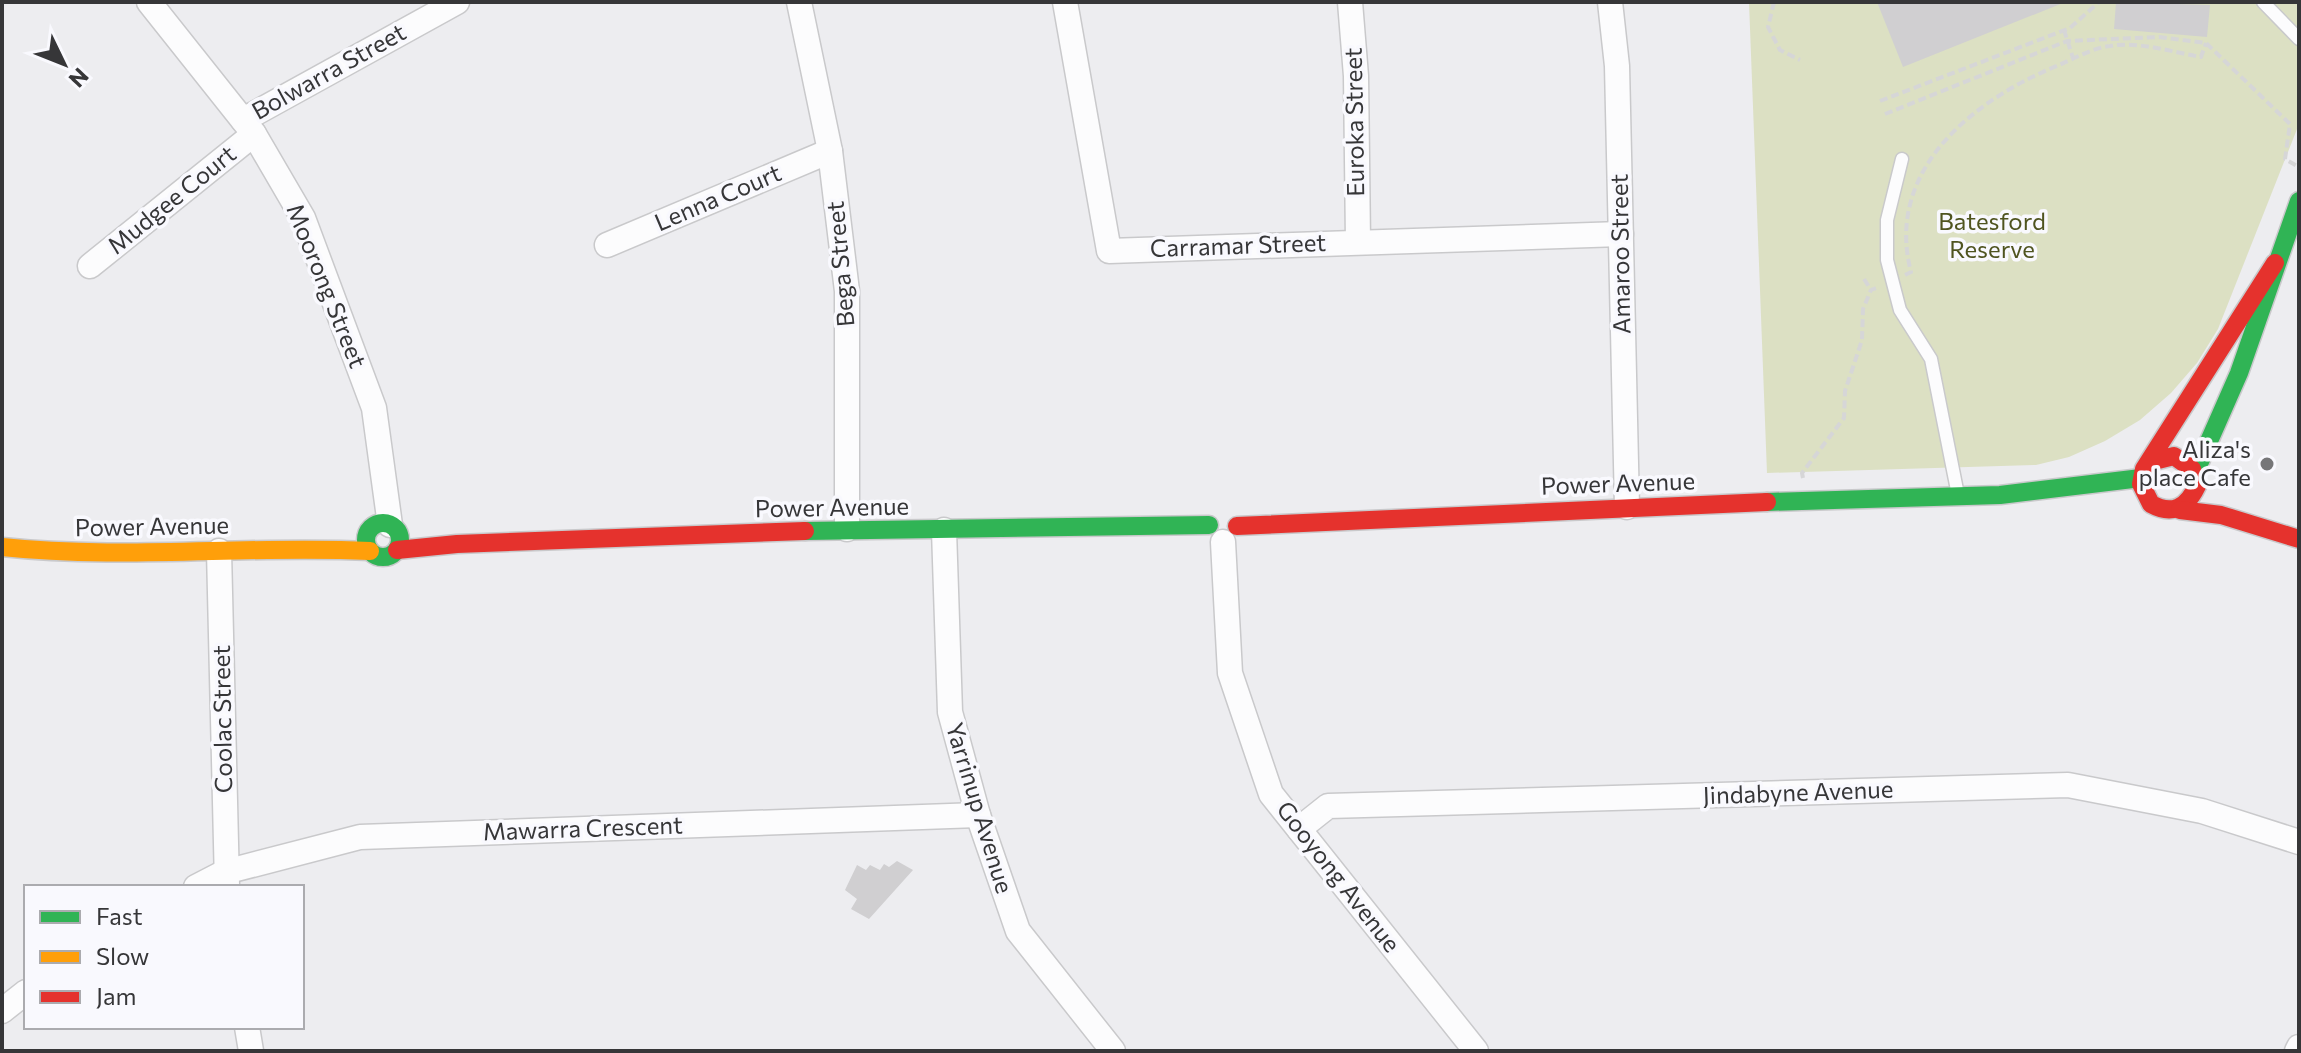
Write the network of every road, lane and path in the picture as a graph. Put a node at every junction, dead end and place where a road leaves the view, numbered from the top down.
1 (149, 2) edge
2 (457, 2) edge
3 (799, 2) edge
4 (1065, 2) edge
5 (1350, 2) edge
6 (1610, 2) edge
7 (1774, 2) edge
8 (2099, 2) edge
9 (2263, 2) edge
10 (426, 9) edge
11 (2064, 30) junction
12 (2109, 36) junction
13 (2299, 39) edge
14 (2067, 41) junction
15 (2206, 43) junction
16 (2109, 46) junction
17 (2073, 59) junction
18 (1800, 60) dead end
19 (1976, 61) junction
20 (1981, 73) junction
21 (1880, 101) dead end
22 (1885, 114) dead end
23 (2299, 122) edge
24 (2290, 124) junction
25 (249, 127) junction
26 (830, 151) junction
27 (1902, 159) dead end
28 (2299, 167) edge
29 (2299, 201) edge
30 (1621, 234) junction
31 (1358, 242) junction
32 (607, 245) dead end
33 (2275, 263) junction
34 (90, 266) dead end
35 (1864, 279) dead end
36 (1892, 280) junction
37 (1871, 290) junction
38 (2145, 470) junction
39 (2196, 474) junction
40 (1958, 495) junction
41 (2000, 495) junction
42 (1804, 501) junction
43 (2092, 502) dead end
44 (1627, 507) junction
45 (2180, 510) junction
46 (847, 529) junction
47 (944, 530) junction
48 (1223, 531) junction
49 (383, 535) junction
50 (2299, 538) edge
51 (2, 547) edge
52 (219, 551) junction
53 (978, 815) junction
54 (1299, 829) junction
55 (2299, 842) edge
56 (226, 879) edge
57 (204, 885) edge
58 (24, 994) edge
59 (2, 1011) edge
60 (247, 1029) edge
61 (251, 1051) edge
62 (1113, 1051) edge
63 (1476, 1051) edge

1 - 25 street, Moorong Street
2 - 10 street, Bolwarra Street
3 - 26 street, Bega Street
4 - 31 street, Carramar Street
5 - 31 street, Euroka Street
6 - 30 street, Amaroo Street
7 - 18 path
8 - 11 path
9 - 13 lane
10 - 25 street, Bolwarra Street
11 - 14 path
11 - 19 path
12 - 14 path
12 - 15 path
12 - 16 path
14 - 17 path
14 - 20 path
15 - 16 path
15 - 24 path
16 - 17 path
17 - 36 path
19 - 20 path
19 - 21 path
20 - 22 path
23 - 24 path
24 - 28 path
25 - 34 street, Mudgee Court
25 - 49 street, Moorong Street
26 - 32 street, Lenna Court
26 - 46 street, Bega Street
27 - 36 lane
29 - 33 street
30 - 31 street, Carramar Street
30 - 44 street, Amaroo Street
33 - 38 street
33 - 39 street
35 - 37 path
36 - 37 path
36 - 40 lane
37 - 42 path
38 - 39 street
38 - 41 street, Power Avenue
38 - 45 street
39 - 45 street
39 - 50 street
40 - 41 street, Power Avenue
40 - 42 street, Power Avenue
41 - 43 street, Power Avenue
42 - 44 street, Power Avenue
44 - 48 street, Power Avenue
45 - 50 street
46 - 47 street, Power Avenue
46 - 49 street, Power Avenue
47 - 48 street, Power Avenue
47 - 53 street, Yarrinup Avenue
48 - 54 street, Gooyong Avenue
49 - 52 street, Power Avenue
51 - 52 street, Power Avenue
52 - 56 street, Coolac Street
53 - 56 street, Mawarra Crescent
53 - 62 street, Yarrinup Avenue
54 - 55 street, Jindabyne Avenue
54 - 63 street, Gooyong Avenue
56 - 57 street, Mawarra Crescent
58 - 59 street
60 - 61 street

